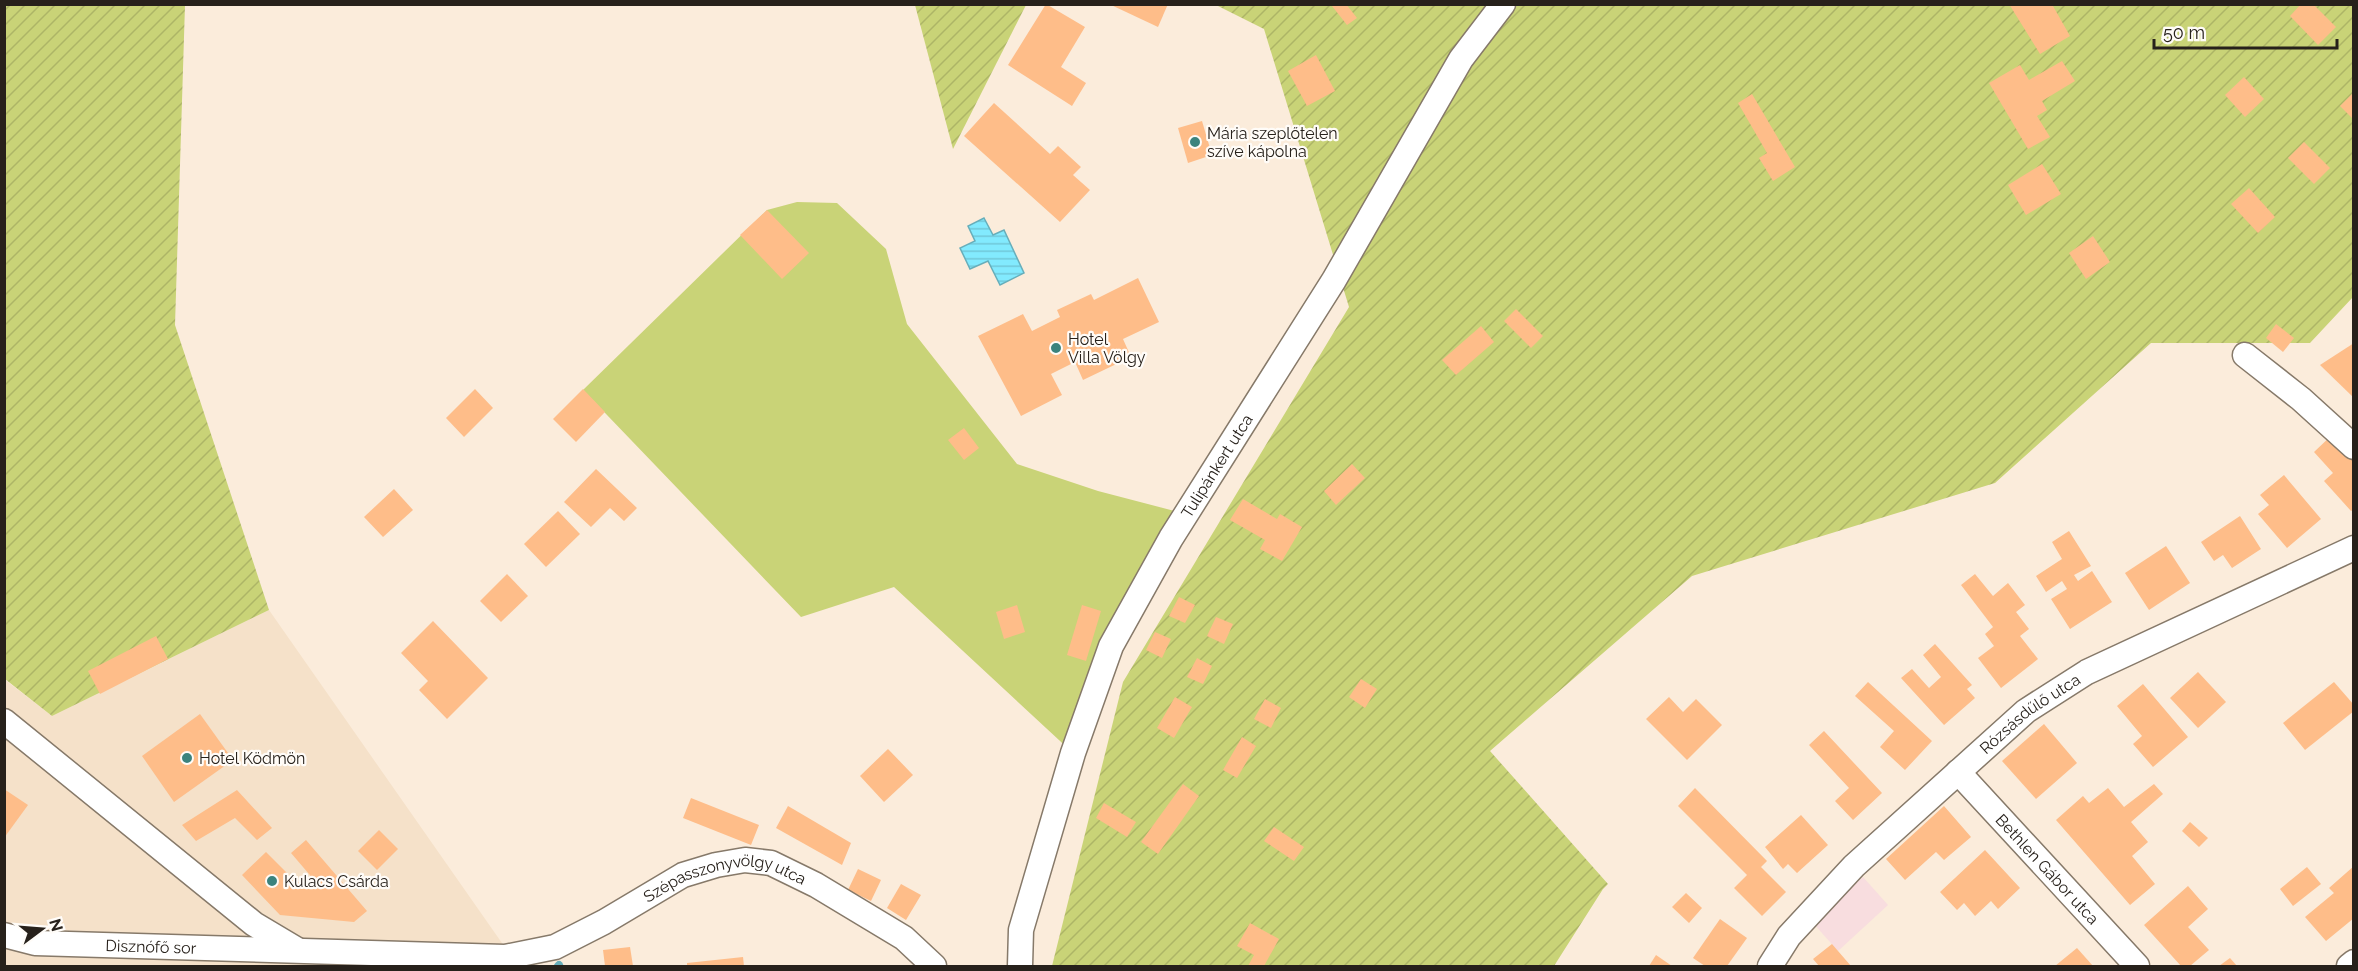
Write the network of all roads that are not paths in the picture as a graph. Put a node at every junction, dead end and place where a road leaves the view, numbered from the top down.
1 (1503, 4) edge
2 (2245, 355) dead end
3 (2354, 447) edge
4 (2354, 548) edge
5 (4, 721) edge
6 (1958, 772) junction
7 (4, 935) edge
8 (298, 951) junction
9 (505, 962) edge
10 (2354, 962) edge
11 (934, 966) edge
12 (1020, 966) edge
13 (1770, 966) edge
14 (2137, 966) edge
15 (2349, 966) edge

1 - 12 street, Tulipánkert utca
2 - 3 street
4 - 6 street, Rózsásdűlő utca
5 - 8 street
6 - 13 street, Rózsásdűlő utca
6 - 14 street, Bethlen Gábor utca
7 - 8 street, Disznófő sor
8 - 9 street, Disznófő sor
9 - 11 street, Szépasszonyvölgy utca
10 - 15 street

